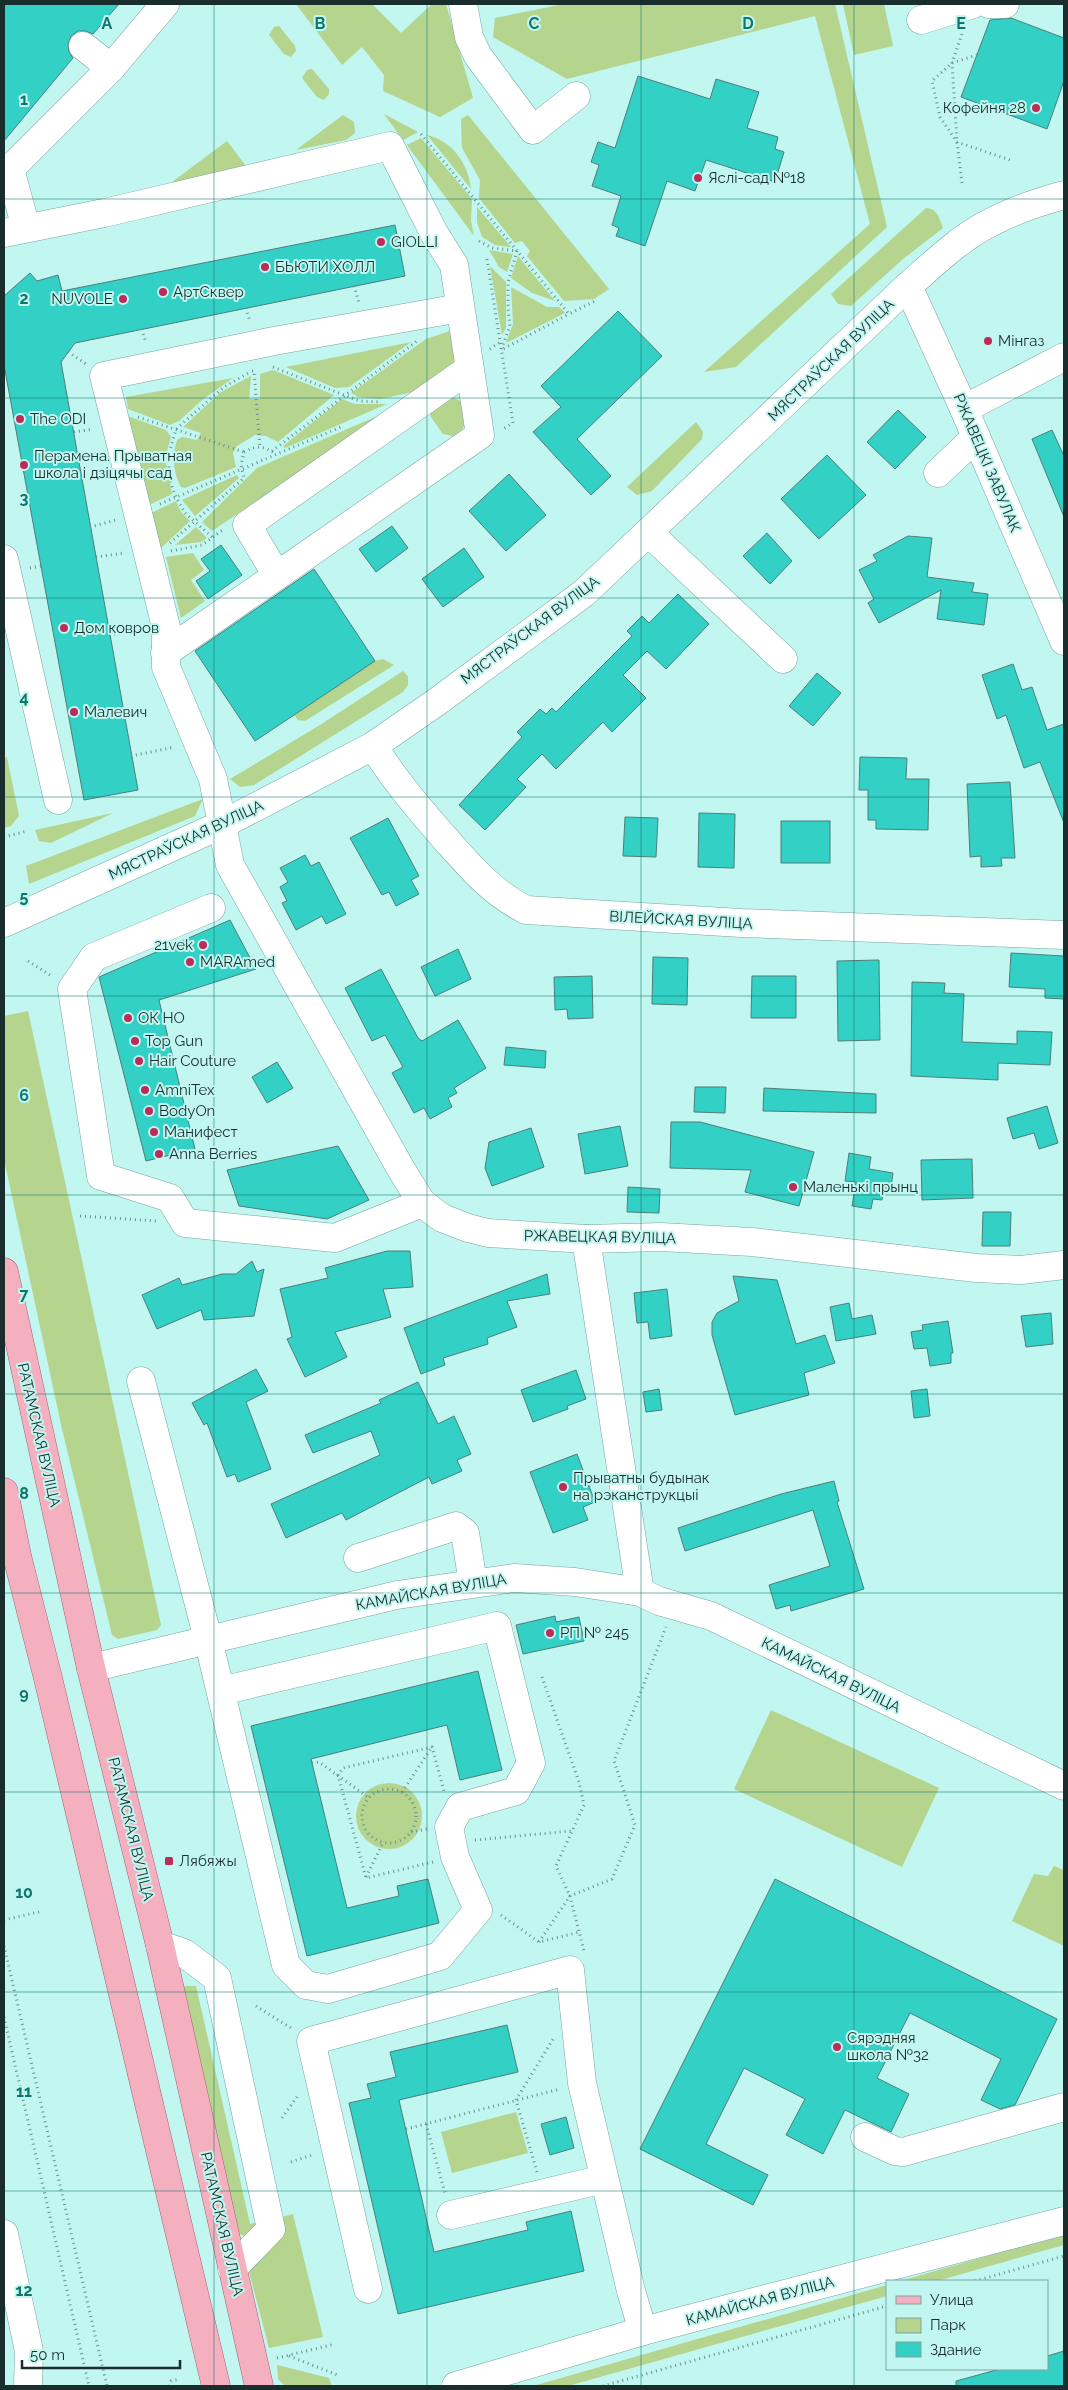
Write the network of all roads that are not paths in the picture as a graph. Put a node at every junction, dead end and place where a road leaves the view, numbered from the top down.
1 (165, 4) edge
2 (463, 4) edge
3 (972, 4) edge
4 (989, 4) edge
5 (1005, 4) edge
6 (921, 20) dead end
7 (83, 46) dead end
8 (111, 68) junction
9 (576, 96) dead end
10 (7, 170) edge
11 (1064, 195) edge
12 (15, 230) edge
13 (908, 286) junction
14 (460, 308) junction
15 (1064, 357) edge
16 (469, 369) junction
17 (964, 409) junction
18 (976, 437) junction
19 (938, 474) dead end
20 (649, 533) junction
21 (4, 559) edge
22 (277, 576) junction
23 (165, 640) junction
24 (1064, 641) edge
25 (782, 659) dead end
26 (373, 746) junction
27 (58, 800) dead end
28 (224, 824) junction
29 (211, 908) dead end
30 (4, 923) edge
31 (1064, 936) edge
32 (422, 1203) junction
33 (586, 1239) junction
34 (1064, 1265) edge
35 (4, 1272) edge
36 (141, 1381) dead end
37 (4, 1492) edge
38 (358, 1558) dead end
39 (474, 1583) junction
40 (640, 1592) junction
41 (208, 1639) junction
42 (91, 1668) junction
43 (221, 1691) junction
44 (1064, 1786) edge
45 (160, 1946) junction
46 (1064, 2107) edge
47 (864, 2137) dead end
48 (604, 2179) junction
49 (451, 2215) road end
50 (1064, 2221) edge
51 (4, 2234) edge
52 (232, 2269) junction
53 (368, 2289) dead end
54 (643, 2331) junction
55 (28, 2386) edge
56 (216, 2386) edge
57 (259, 2386) edge
58 (456, 2386) edge

1 - 8 street
2 - 9 street
3 - 6 street
4 - 5 street
7 - 8 street
8 - 10 street
10 - 12 street
11 - 13 street, МЯСТРАЎСКАЯ ВУЛІЦА
12 - 14 street
13 - 17 street, РЖАВЕЦКІ ЗАВУЛАК
13 - 20 street, МЯСТРАЎСКАЯ ВУЛІЦА
14 - 16 street
14 - 23 street, РЖАВЕЦКАЯ ВУЛІЦА
15 - 17 street
16 - 22 street
16 - 22 street
17 - 18 street, РЖАВЕЦКІ ЗАВУЛАК
18 - 19 street
18 - 24 street, РЖАВЕЦКІ ЗАВУЛАК
20 - 25 street
20 - 26 street, МЯСТРАЎСКАЯ ВУЛІЦА
21 - 27 street
22 - 23 street
23 - 28 street, РЖАВЕЦКАЯ ВУЛІЦА
26 - 28 street, МЯСТРАЎСКАЯ ВУЛІЦА
26 - 31 street, ВІЛЕЙСКАЯ ВУЛІЦА
28 - 30 street, МЯСТРАЎСКАЯ ВУЛІЦА
28 - 32 street, РЖАВЕЦКАЯ ВУЛІЦА
29 - 32 street
32 - 33 street, РЖАВЕЦКАЯ ВУЛІЦА
33 - 34 street, РЖАВЕЦКАЯ ВУЛІЦА
33 - 40 street
35 - 42 main road, РАТАМСКАЯ ВУЛІЦА
36 - 41 street
37 - 56 main road
38 - 39 street
39 - 40 street, КАМАЙСКАЯ ВУЛІЦА
39 - 41 street, КАМАЙСКАЯ ВУЛІЦА
40 - 44 street, КАМАЙСКАЯ ВУЛІЦА
41 - 42 street, КАМАЙСКАЯ ВУЛІЦА
41 - 43 street
42 - 45 main road, РАТАМСКАЯ ВУЛІЦА
43 - 43 street
45 - 52 main road, РАТАМСКАЯ ВУЛІЦА
45 - 52 street
46 - 47 street
48 - 49 street
48 - 53 street
48 - 54 street
50 - 54 street, КАМАЙСКАЯ ВУЛІЦА
51 - 55 street
52 - 57 main road, РАТАМСКАЯ ВУЛІЦА
54 - 58 street, КАМАЙСКАЯ ВУЛІЦА

